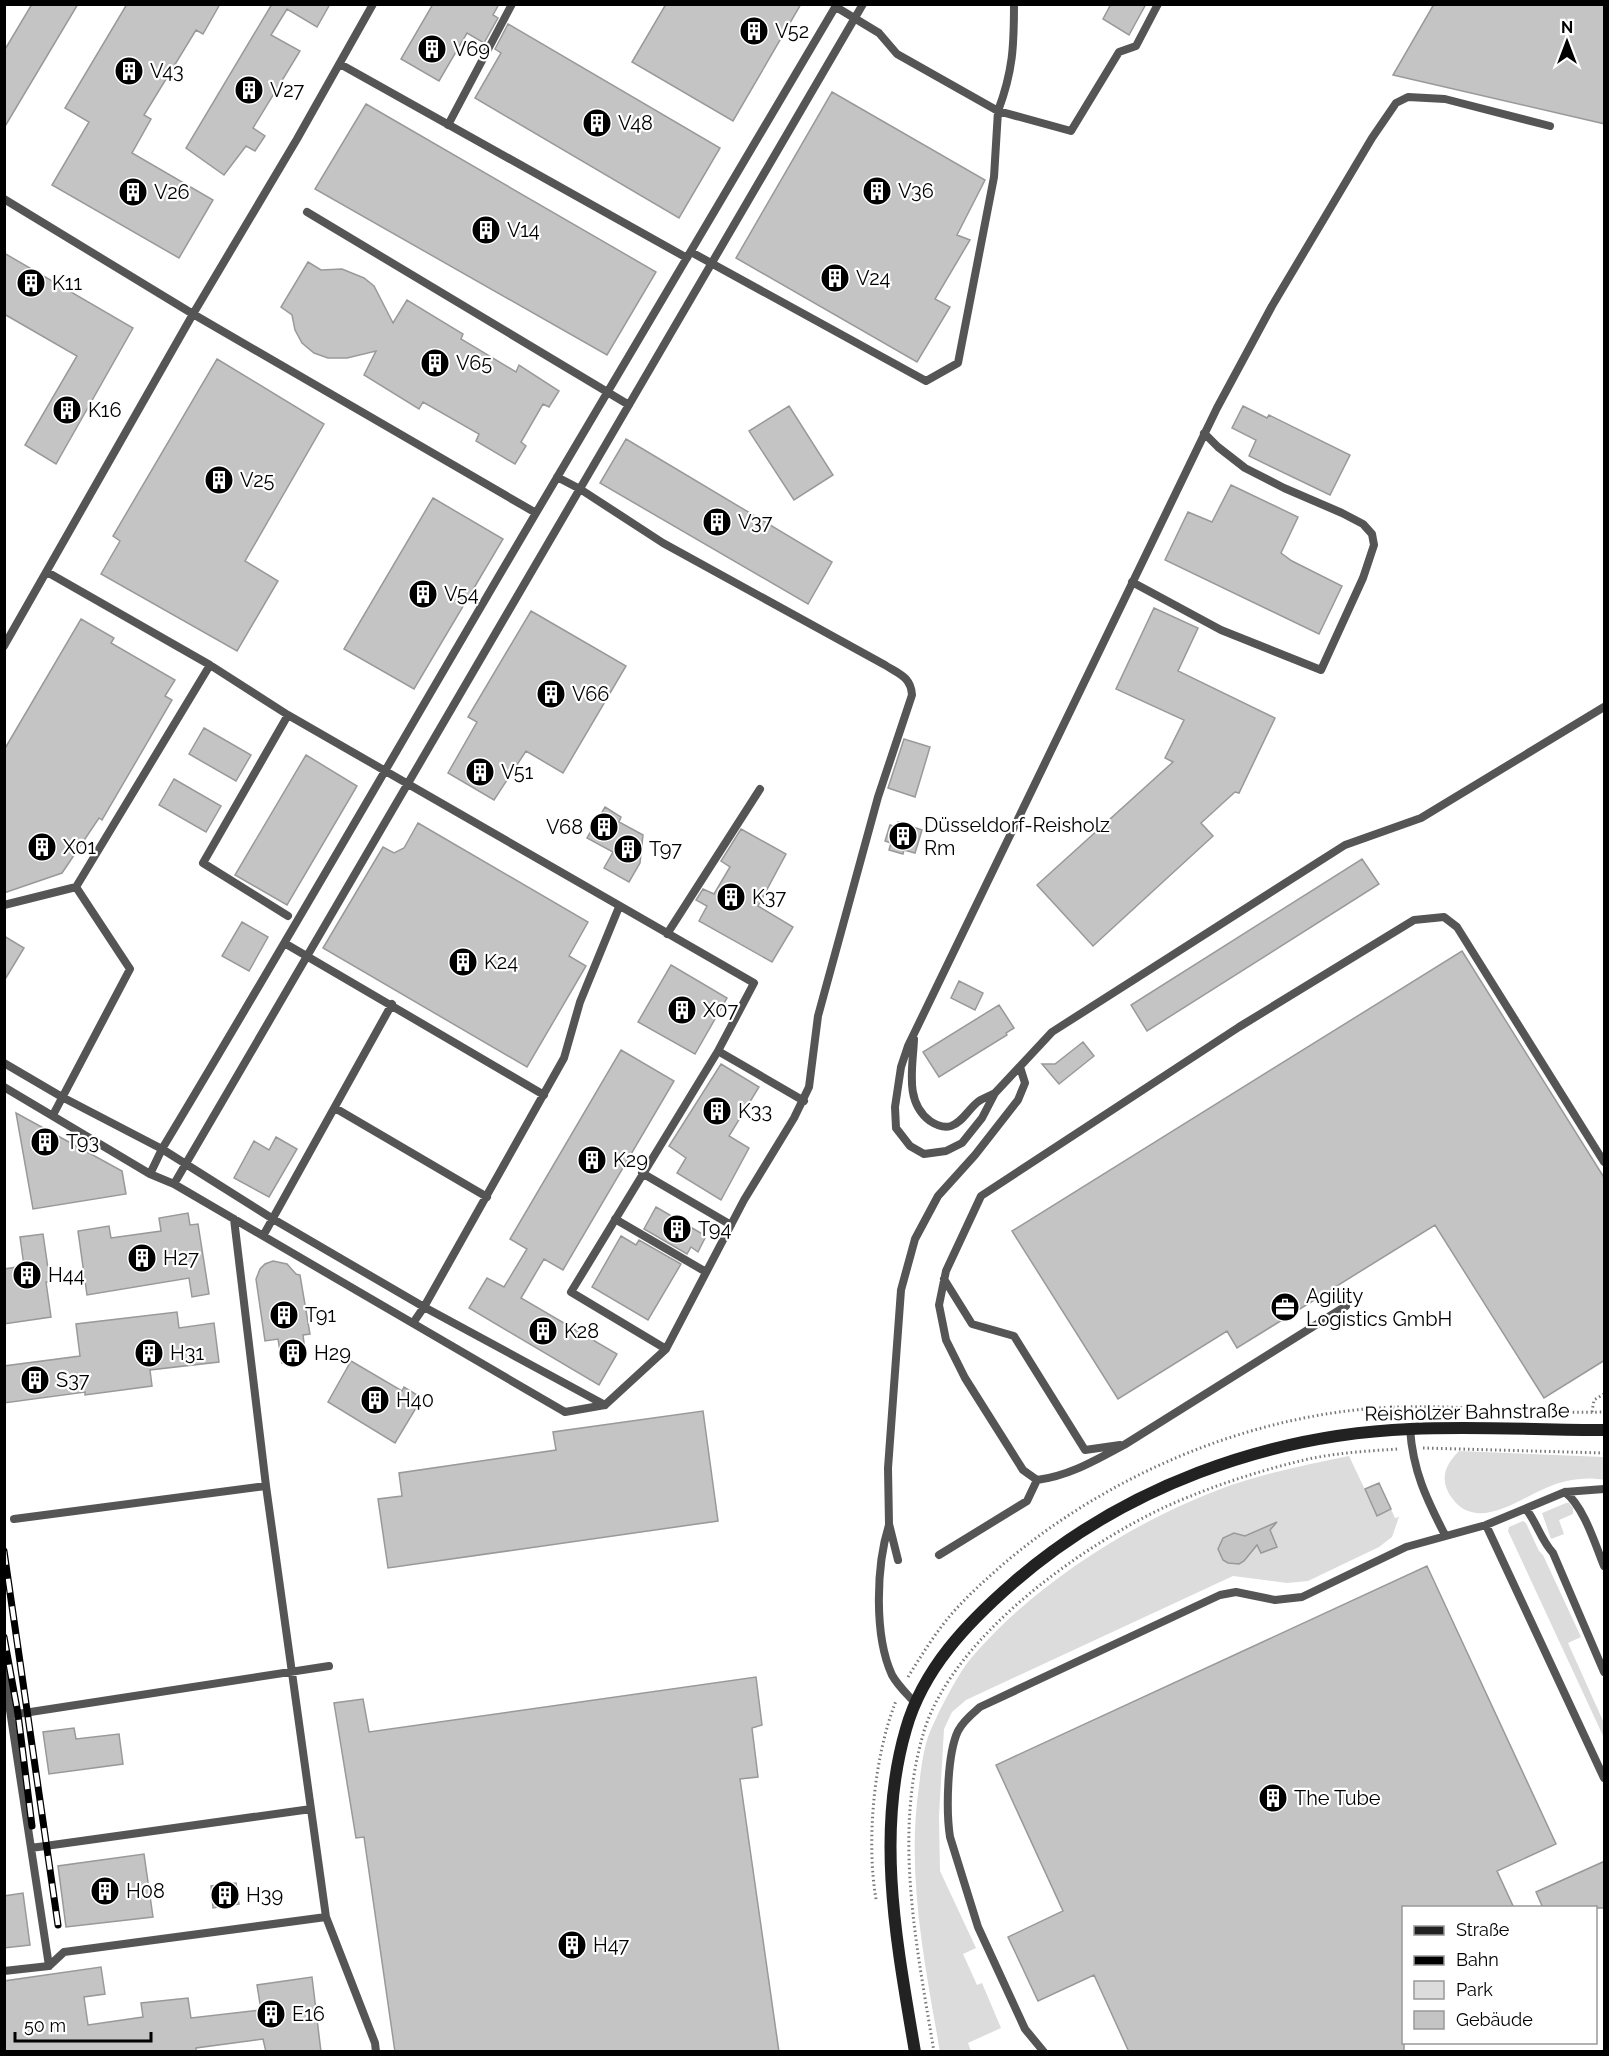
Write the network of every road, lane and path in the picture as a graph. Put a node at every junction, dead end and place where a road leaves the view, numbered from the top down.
1 (374, 4) edge
2 (512, 4) edge
3 (862, 4) edge
4 (1014, 4) edge
5 (1158, 4) edge
6 (837, 6) edge
7 (855, 18) junction
8 (340, 64) junction
9 (998, 111) junction
10 (448, 125) junction
11 (1550, 126) dead end
12 (4, 199) edge
13 (307, 212) dead end
14 (689, 255) junction
15 (712, 263) junction
16 (193, 314) junction
17 (608, 391) junction
18 (629, 405) junction
19 (1204, 433) junction
20 (557, 477) junction
21 (580, 489) junction
22 (536, 513) junction
23 (47, 572) junction
24 (1132, 582) junction
25 (4, 646) edge
26 (210, 665) junction
27 (1605, 707) edge
28 (288, 715) junction
29 (385, 770) junction
30 (408, 784) junction
31 (760, 789) dead end
32 (76, 887) junction
33 (4, 905) edge
34 (619, 907) junction
35 (288, 916) dead end
36 (667, 934) junction
37 (286, 944) junction
38 (307, 956) junction
39 (392, 1004) junction
40 (914, 1035) junction
41 (718, 1051) junction
42 (4, 1063) edge
43 (1020, 1067) junction
44 (4, 1087) edge
45 (995, 1094) junction
46 (544, 1095) junction
47 (62, 1097) junction
48 (804, 1101) junction
49 (335, 1108) junction
50 (53, 1115) junction
51 (162, 1149) junction
52 (1605, 1162) edge
53 (185, 1164) junction
54 (642, 1173) junction
55 (150, 1174) junction
56 (174, 1184) junction
57 (487, 1197) junction
58 (234, 1219) junction
59 (273, 1219) junction
60 (615, 1219) junction
61 (731, 1225) junction
62 (263, 1236) junction
63 (706, 1272) junction
64 (944, 1279) junction
65 (1346, 1306) dead end
66 (424, 1307) junction
67 (413, 1323) junction
68 (666, 1350) junction
69 (1605, 1394) edge
70 (605, 1405) junction
71 (1592, 1412) junction
72 (1605, 1412) edge
73 (1410, 1429) junction
74 (1605, 1430) edge
75 (1124, 1445) junction
76 (1411, 1448) junction
77 (1605, 1453) edge
78 (1037, 1480) junction
79 (266, 1486) junction
80 (1605, 1489) edge
81 (1564, 1492) junction
82 (1526, 1509) junction
83 (14, 1519) dead end
84 (889, 1524) junction
85 (1486, 1525) junction
86 (1445, 1535) junction
87 (939, 1555) dead end
88 (898, 1560) dead end
89 (1605, 1566) edge
90 (1035, 1590) dead end
91 (922, 1655) dead end
92 (329, 1666) dead end
93 (4, 1671) edge
94 (291, 1672) junction
95 (1605, 1672) edge
96 (916, 1704) junction
97 (11, 1715) junction
98 (1605, 1778) edge
99 (311, 1809) junction
100 (31, 1848) junction
101 (326, 1917) junction
102 (916, 1936) dead end
103 (49, 1966) junction
104 (4, 1971) edge
105 (376, 2052) edge
106 (915, 2052) edge
107 (934, 2052) edge
108 (1044, 2052) edge

1 - 8 lane
2 - 10 lane
3 - 7 lane
4 - 9 lane
5 - 9 lane
6 - 7 lane
6 - 14 lane
7 - 9 lane
7 - 15 lane
8 - 10 lane
8 - 16 lane
9 - 15 lane
10 - 14 lane
11 - 19 lane
12 - 16 lane
13 - 17 lane
14 - 15 lane
14 - 17 lane
15 - 18 lane
16 - 22 lane
16 - 23 lane
17 - 18 lane
17 - 20 lane
18 - 21 lane
19 - 24 lane
19 - 24 lane
20 - 21 lane
20 - 22 lane
21 - 30 lane
21 - 48 lane
22 - 29 lane
23 - 25 lane
23 - 26 lane
24 - 40 lane
26 - 28 lane
26 - 32 lane
27 - 43 lane
28 - 29 lane
28 - 35 lane
29 - 30 lane
29 - 37 lane
30 - 34 lane
30 - 38 lane
31 - 36 lane
32 - 33 lane
32 - 47 lane
34 - 36 lane
34 - 46 lane
36 - 41 lane
37 - 38 lane
37 - 51 lane
38 - 39 lane
38 - 53 lane
39 - 46 lane
39 - 49 lane
40 - 45 lane
40 - 45 lane
41 - 48 lane
41 - 54 lane
42 - 47 lane
43 - 45 lane
43 - 84 lane
44 - 50 lane
46 - 57 lane
47 - 50 lane
47 - 51 lane
48 - 61 lane
49 - 57 lane
49 - 59 lane
50 - 55 lane
51 - 53 lane
51 - 55 lane
52 - 64 lane
53 - 56 lane
53 - 59 lane
54 - 60 lane
54 - 61 lane
55 - 56 lane
56 - 58 lane
57 - 66 lane
58 - 62 lane
58 - 79 lane
59 - 62 lane
59 - 66 lane
60 - 63 lane
60 - 68 lane
61 - 63 lane
62 - 67 lane
63 - 68 lane
64 - 75 lane
64 - 78 lane
65 - 75 lane
66 - 67 lane
66 - 70 lane
67 - 70 lane
68 - 70 lane
69 - 71 path
71 - 72 path
71 - 91 path
73 - 74 main road, Reisholzer Bahnstraße
73 - 76 lane
73 - 96 main road, Reisholzer Bahnstraße
75 - 78 lane
76 - 77 path
76 - 86 lane
76 - 90 path
78 - 87 lane
79 - 83 lane
79 - 94 lane
80 - 81 lane
81 - 82 lane
81 - 89 lane
82 - 85 lane
82 - 95 lane
84 - 88 lane
84 - 96 lane
85 - 86 lane
85 - 98 lane
86 - 108 lane
92 - 94 lane
93 - 97 lane
94 - 97 lane
94 - 99 lane
96 - 106 main road, Reisholzer Bahnstraße
97 - 100 lane
99 - 100 lane
99 - 101 lane
100 - 103 lane
101 - 103 lane
101 - 105 lane
102 - 107 path
103 - 104 lane

